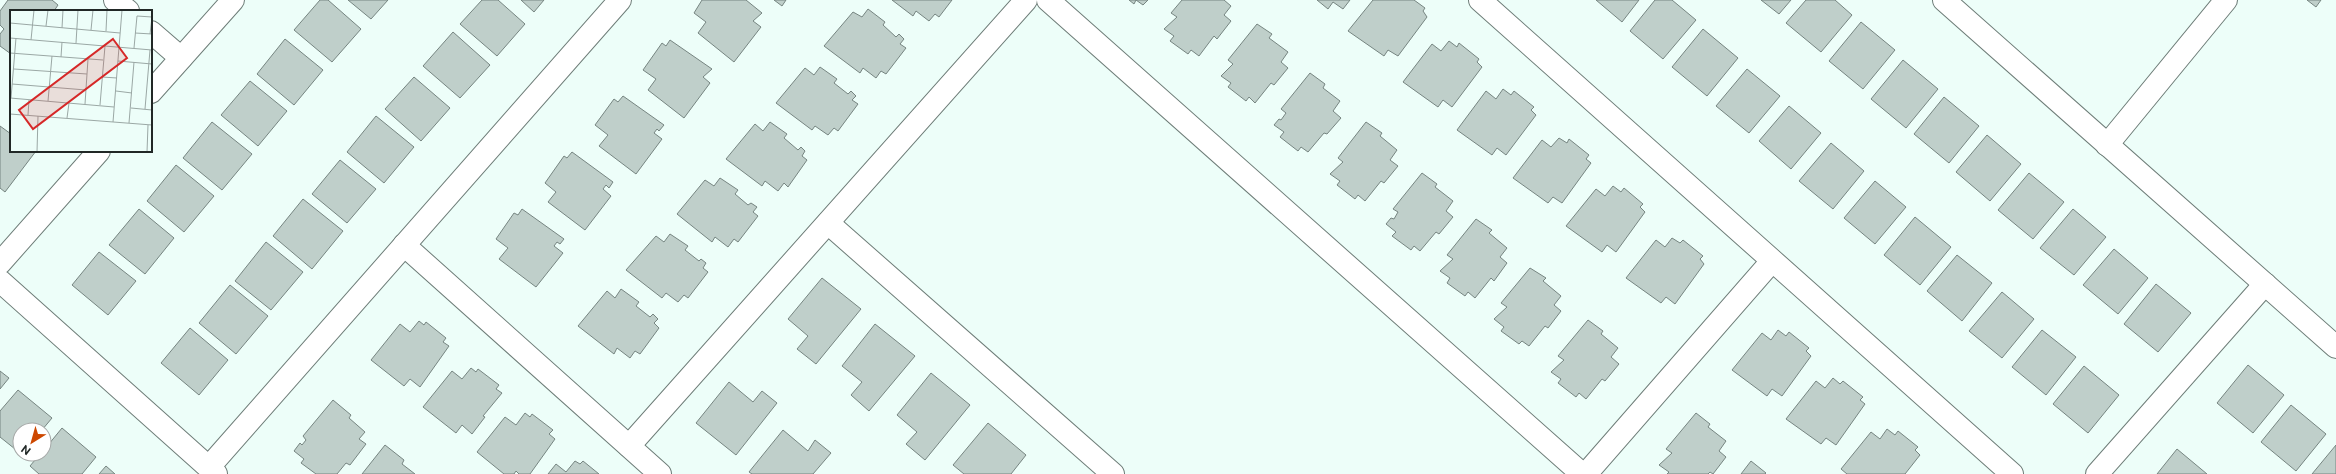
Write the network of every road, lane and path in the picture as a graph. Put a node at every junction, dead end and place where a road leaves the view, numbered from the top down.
1 (115, 0) edge
2 (233, 0) edge
3 (620, 0) edge
4 (1026, 0) edge
5 (1048, 0) edge
6 (1480, 0) edge
7 (1944, 0) edge
8 (2226, 0) edge
9 (127, 10) edge
10 (152, 33) edge
11 (181, 58) junction
12 (152, 91) edge
13 (2108, 145) junction
14 (98, 152) edge
15 (828, 223) junction
16 (404, 245) junction
17 (1772, 261) junction
18 (0, 263) edge
19 (0, 281) edge
20 (2266, 284) junction
21 (2336, 347) edge
22 (629, 446) junction
23 (213, 471) edge
24 (660, 474) edge
25 (1113, 474) edge
26 (1582, 474) edge
27 (1586, 474) edge
28 (2012, 474) edge
29 (2097, 474) edge

1 - 9 street
2 - 11 street
3 - 16 street
4 - 15 street
5 - 26 street
6 - 17 street
7 - 13 street
8 - 13 street
10 - 11 street
11 - 12 street
13 - 20 street
14 - 18 street
15 - 22 street
15 - 25 street
16 - 22 street
16 - 23 street
17 - 27 street
17 - 28 street
19 - 23 street
20 - 21 street
20 - 29 street
22 - 24 street

